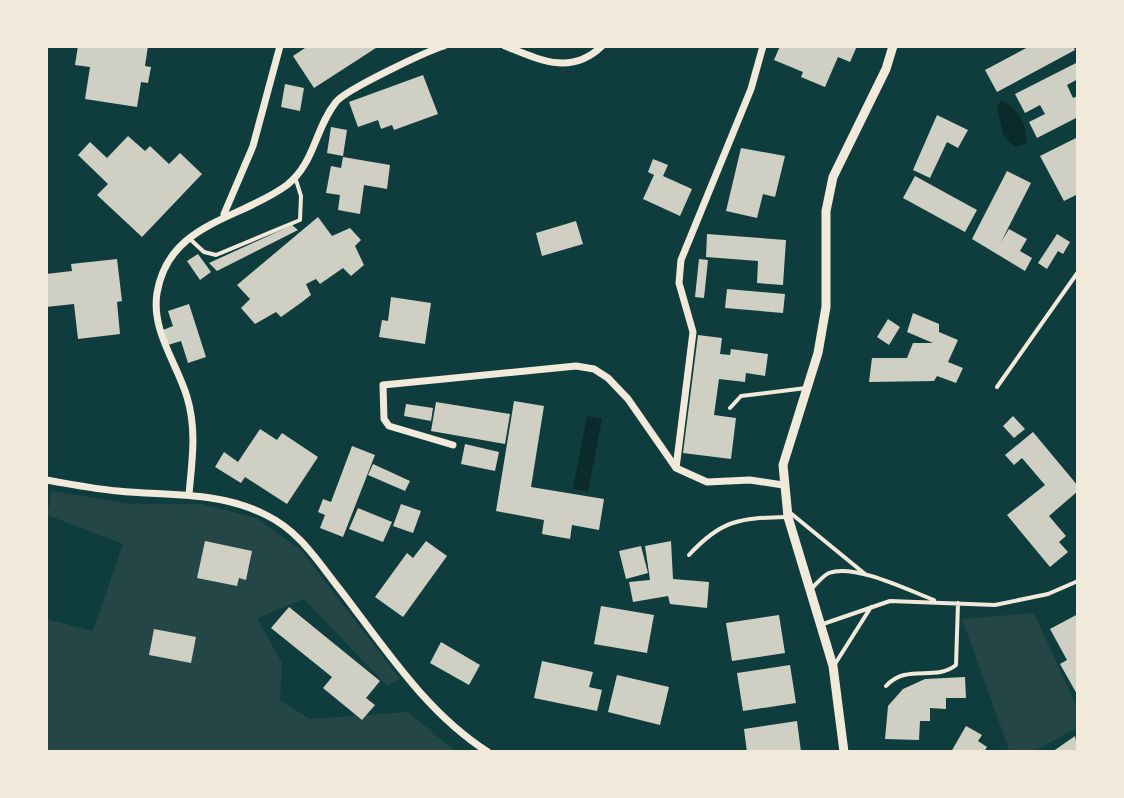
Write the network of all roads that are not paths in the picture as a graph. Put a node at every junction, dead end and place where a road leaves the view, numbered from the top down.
1 (280, 46) edge
2 (444, 46) edge
3 (505, 46) edge
4 (602, 46) edge
5 (763, 46) edge
6 (893, 46) edge
7 (295, 177) junction
8 (223, 215) junction
9 (190, 239) junction
10 (1078, 272) edge
11 (997, 387) dead end
12 (806, 388) junction
13 (730, 408) dead end
14 (453, 445) dead end
15 (676, 468) junction
16 (46, 480) edge
17 (783, 485) junction
18 (189, 494) junction
19 (787, 514) junction
20 (689, 555) dead end
21 (867, 575) junction
22 (1078, 581) edge
23 (810, 590) junction
24 (940, 602) junction
25 (958, 603) junction
26 (873, 605) junction
27 (823, 624) junction
28 (833, 666) junction
29 (886, 686) dead end
30 (488, 752) edge
31 (844, 752) edge

1 - 8 street
2 - 7 street
3 - 4 street
5 - 15 street
6 - 12 street
7 - 8 street
7 - 9 lane
8 - 9 street
9 - 18 street
10 - 11 lane
12 - 13 lane
12 - 17 street
14 - 15 street
15 - 17 street
16 - 18 street
17 - 19 street
18 - 30 street
19 - 20 lane
19 - 21 lane
19 - 23 street
21 - 23 lane
21 - 24 lane
22 - 25 lane
23 - 27 street
24 - 25 lane
24 - 26 lane
25 - 29 lane
26 - 27 lane
26 - 28 lane
27 - 28 street
28 - 31 street

